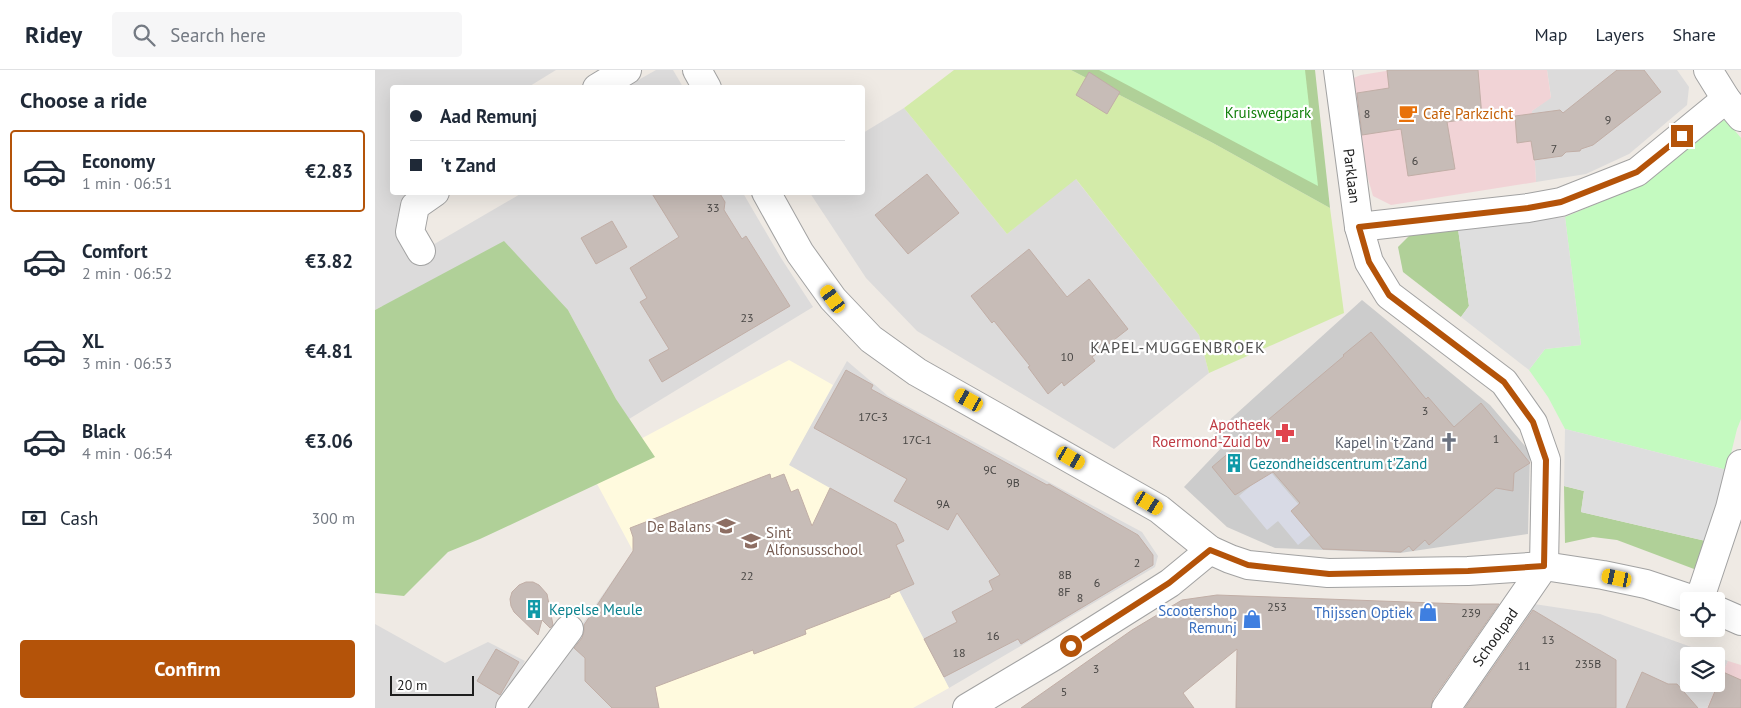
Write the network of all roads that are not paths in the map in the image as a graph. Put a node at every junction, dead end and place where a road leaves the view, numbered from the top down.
1 (627, 70) edge
2 (697, 70) edge
3 (1338, 70) edge
4 (1708, 70) edge
5 (602, 85) edge
6 (705, 85) edge
7 (1734, 108) edge
8 (431, 195) edge
9 (768, 195) edge
10 (1359, 227) junction
11 (421, 251) dead end
12 (1741, 464) edge
13 (1210, 550) junction
14 (1544, 566) junction
15 (1701, 592) edge
16 (1680, 595) edge
17 (1725, 614) edge
18 (1741, 621) edge
19 (569, 629) dead end
20 (510, 708) edge
21 (967, 708) edge
22 (1445, 708) edge

1 - 5 street
2 - 6 street
3 - 10 street, Parklaan
4 - 7 street
7 - 10 street
8 - 11 street
9 - 13 street
10 - 14 street, Parklaan
12 - 15 street
13 - 14 street
13 - 21 street
14 - 16 street
14 - 22 street, Schoolpad
17 - 18 street
19 - 20 street

